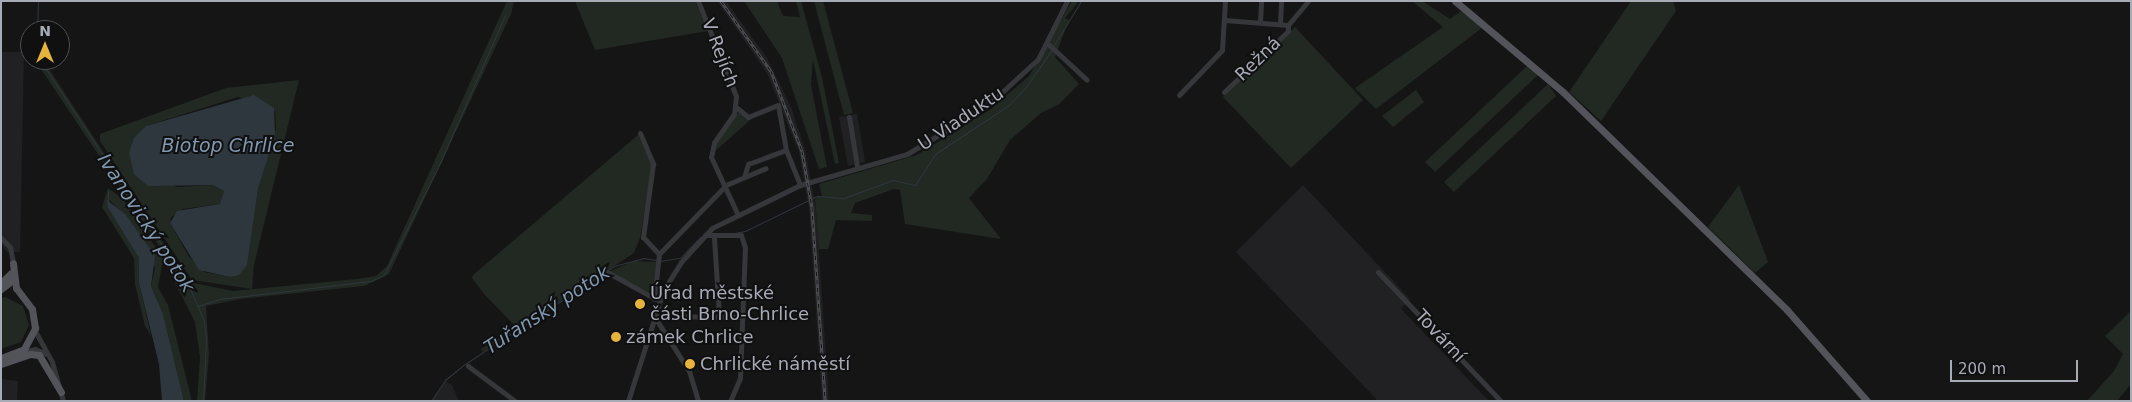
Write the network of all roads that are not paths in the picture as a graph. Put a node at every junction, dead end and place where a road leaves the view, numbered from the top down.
1 (698, 1) edge
2 (1067, 1) edge
3 (1226, 1) edge
4 (1261, 1) edge
5 (1281, 1) edge
6 (1308, 1) edge
7 (1456, 1) edge
8 (1225, 20) junction
9 (1260, 22) junction
10 (1280, 23) junction
11 (1288, 25) junction
12 (1047, 44) junction
13 (1087, 80) dead end
14 (1224, 92) dead end
15 (1179, 95) dead end
16 (736, 107) junction
17 (849, 118) dead end
18 (640, 133) dead end
19 (786, 150) junction
20 (857, 166) junction
21 (766, 168) dead end
22 (744, 176) junction
23 (800, 185) junction
24 (724, 187) junction
25 (737, 213) junction
26 (705, 235) junction
27 (1, 238) edge
28 (714, 238) junction
29 (660, 259) junction
30 (13, 266) junction
31 (608, 272) dead end
32 (1378, 272) dead end
33 (1, 283) edge
34 (1, 290) edge
35 (21, 296) junction
36 (657, 299) junction
37 (654, 316) junction
38 (720, 316) junction
39 (743, 317) junction
40 (35, 331) junction
41 (20, 353) junction
42 (1, 358) edge
43 (50, 358) junction
44 (1, 364) edge
45 (468, 366) dead end
46 (61, 392) junction
47 (63, 401) edge
48 (515, 401) edge
49 (628, 401) edge
50 (698, 401) edge
51 (730, 401) edge
52 (1501, 401) edge
53 (1867, 401) edge

1 - 16 street, V Rejích
2 - 12 street, U Viaduktu
3 - 8 street
4 - 9 street
5 - 10 street
6 - 11 street, Režná
7 - 53 main road
8 - 9 street, Režná
8 - 15 street
9 - 10 street, Režná
10 - 11 street, Režná
11 - 14 street, Režná
12 - 13 street
12 - 20 street, U Viaduktu
16 - 19 street, V Rejích
16 - 24 street, V Rejích
17 - 20 street
18 - 29 street
19 - 22 street
19 - 23 street, V Rejích
20 - 23 street, U Viaduktu
21 - 22 street
22 - 24 street
23 - 25 street, U Viaduktu
24 - 25 street, V Rejích
24 - 29 street
25 - 26 street, U Viaduktu
26 - 28 street
26 - 36 street
27 - 30 street
28 - 38 street
28 - 39 street
29 - 36 street
30 - 33 main road
30 - 34 main road
30 - 35 main road
31 - 36 street
32 - 52 street, Tovární
34 - 35 main road
35 - 40 main road
36 - 37 street
37 - 38 street
37 - 49 street
37 - 50 street
38 - 39 street
39 - 51 street
40 - 41 main road
40 - 43 street
41 - 42 main road
41 - 43 street
43 - 46 street
44 - 46 main road
45 - 48 street
46 - 47 street

